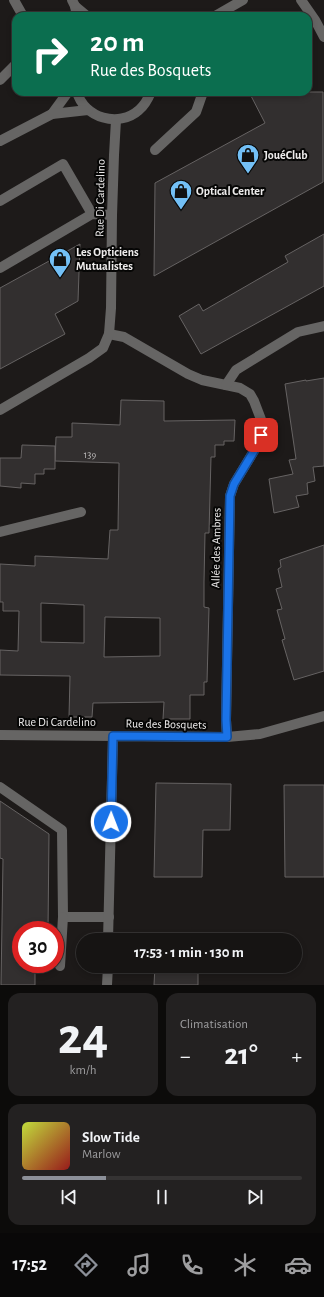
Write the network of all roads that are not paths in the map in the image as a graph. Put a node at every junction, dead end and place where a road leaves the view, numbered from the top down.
1 (14, 0) edge
2 (243, 0) edge
3 (301, 0) edge
4 (74, 3) edge
5 (21, 12) edge
6 (83, 12) edge
7 (222, 12) edge
8 (306, 12) edge
9 (312, 23) edge
10 (324, 37) edge
11 (12, 68) edge
12 (0, 80) edge
13 (65, 96) edge
14 (78, 96) edge
15 (150, 96) edge
16 (202, 96) edge
17 (88, 110) junction
18 (52, 114) junction
19 (116, 120) junction
20 (0, 141) edge
21 (155, 150) dead end
22 (0, 201) edge
23 (92, 214) junction
24 (112, 215) junction
25 (0, 268) edge
26 (324, 326) edge
27 (109, 334) junction
28 (226, 385) junction
29 (0, 410) edge
30 (81, 512) dead end
31 (0, 532) edge
32 (324, 716) edge
33 (0, 735) edge
34 (113, 736) junction
35 (227, 737) junction
36 (0, 787) edge
37 (63, 917) junction
38 (109, 917) junction
39 (63, 921) edge
40 (108, 933) edge
41 (108, 973) edge
42 (107, 985) edge

1 - 5 street
2 - 7 street
3 - 8 street
4 - 6 street
9 - 10 street
11 - 12 street
13 - 18 street
14 - 17 street
15 - 19 street
16 - 21 street
17 - 18 street
17 - 19 street
18 - 20 street
19 - 24 street, Rue Di Cardelino
22 - 23 street
23 - 24 street
23 - 25 street
24 - 27 street, Rue Di Cardelino
26 - 28 street
27 - 28 street, Allée des Ambres
27 - 29 street, Rue Di Cardelino
28 - 35 street, Allée des Ambres
30 - 31 street
32 - 35 street, Rue des Bosquets
33 - 34 street, Rue Di Cardelino
34 - 35 street, Rue des Bosquets
34 - 38 street, Rue des Bosquets
36 - 37 street
37 - 38 street
37 - 39 street
38 - 40 street, Rue des Bosquets
41 - 42 street

